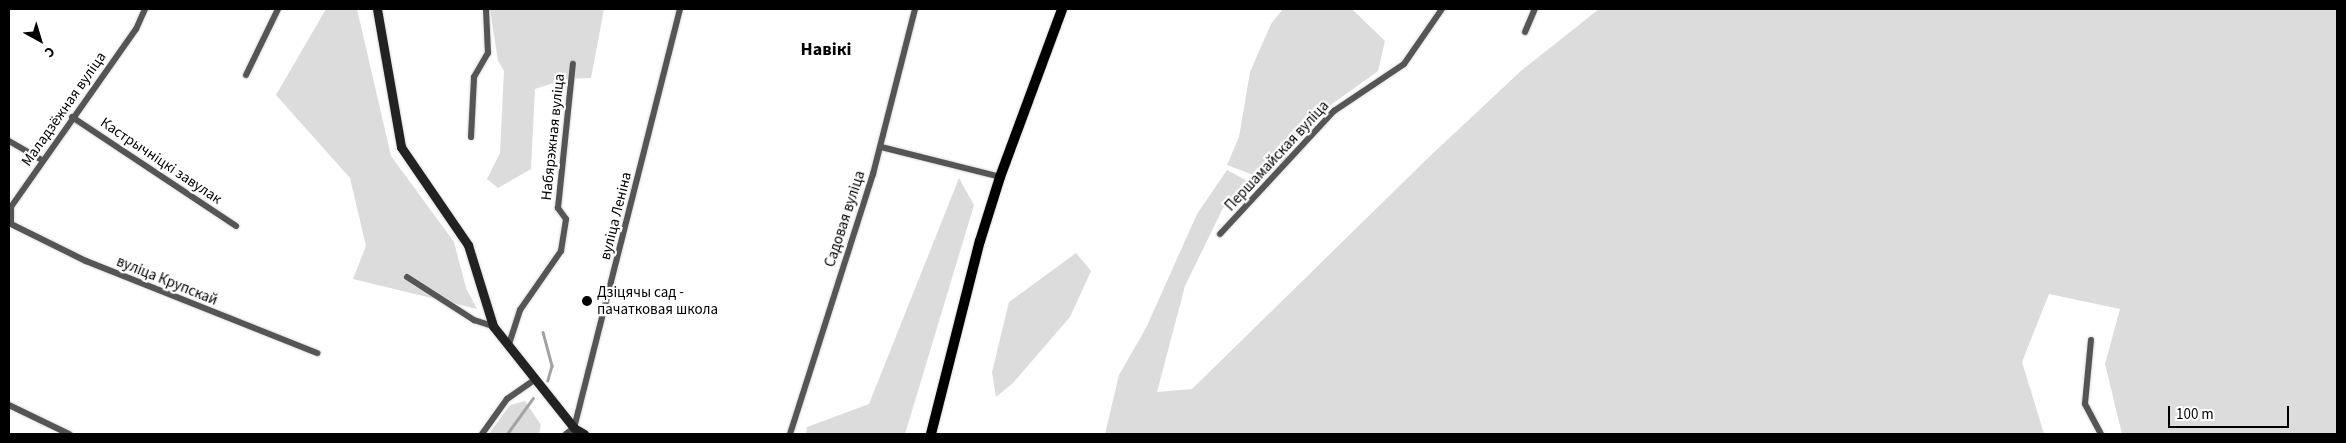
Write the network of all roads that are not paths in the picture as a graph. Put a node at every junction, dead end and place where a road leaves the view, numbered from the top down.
1 (145, 9) edge
2 (278, 9) edge
3 (377, 9) edge
4 (486, 9) edge
5 (680, 9) edge
6 (915, 9) edge
7 (1062, 9) edge
8 (1442, 9) edge
9 (1535, 9) edge
10 (1525, 32) dead end
11 (573, 64) dead end
12 (246, 75) dead end
13 (72, 117) junction
14 (471, 137) dead end
15 (9, 141) edge
16 (880, 147) junction
17 (42, 160) junction
18 (1000, 177) junction
19 (10, 224) joint
20 (236, 226) dead end
21 (1220, 234) dead end
22 (407, 277) dead end
23 (493, 326) junction
24 (2091, 340) dead end
25 (508, 344) junction
26 (317, 354) dead end
27 (536, 379) junction
28 (9, 405) edge
29 (570, 431) edge
30 (69, 434) edge
31 (482, 434) edge
32 (584, 434) edge
33 (790, 434) edge
34 (932, 434) edge
35 (2101, 434) edge

1 - 13 street, Маладзёжная вуліца
2 - 12 street
3 - 23 street
4 - 14 street
5 - 29 street, вуліца Леніна
6 - 16 street, Садовая вуліца
7 - 18 main road
8 - 21 street, Першамайская вуліца
9 - 10 street
11 - 25 street, Набярэжная вуліца
13 - 17 street, Маладзёжная вуліца
13 - 20 street, Кастрычніцкі завулак
15 - 17 street
16 - 18 street
16 - 33 street, Садовая вуліца
17 - 19 street, Маладзёжная вуліца
18 - 34 main road
19 - 26 street, вуліца Крупскай
22 - 23 street
23 - 25 street
24 - 35 street
25 - 27 street
27 - 29 street
27 - 31 street
28 - 30 street
29 - 32 street

